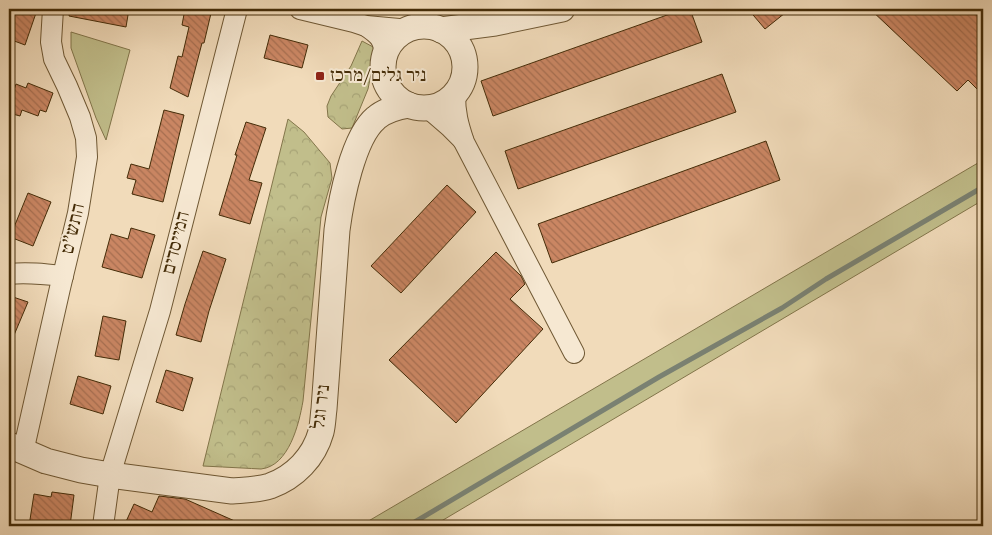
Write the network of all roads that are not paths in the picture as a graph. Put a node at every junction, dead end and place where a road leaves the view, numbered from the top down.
1 (53, 9) edge
2 (238, 9) edge
3 (300, 9) edge
4 (562, 9) edge
5 (519, 13) edge
6 (495, 23) junction
7 (366, 26) junction
8 (410, 30) junction
9 (441, 30) junction
10 (465, 61) junction
11 (385, 66) junction
12 (455, 94) junction
13 (418, 106) junction
14 (366, 132) junction
15 (464, 142) junction
16 (9, 274) edge
17 (63, 276) junction
18 (574, 353) dead end
19 (16, 448) edge
20 (110, 475) junction
21 (103, 526) edge

1 - 17 street, התש"ט
2 - 20 street, המייסדים
3 - 7 street
4 - 5 street
5 - 6 street
6 - 9 street
6 - 10 street
7 - 8 street
7 - 11 street
8 - 9 street
8 - 11 street
9 - 10 street
10 - 12 street
11 - 13 street
11 - 14 street, ניר וגל
12 - 13 street
12 - 15 street
13 - 14 street, ניר וגל
13 - 15 street
14 - 20 street, ניר וגל
15 - 18 street
16 - 17 street
17 - 19 street, התש"ט
19 - 20 street, ניר וגל
20 - 21 street, המייסדים

